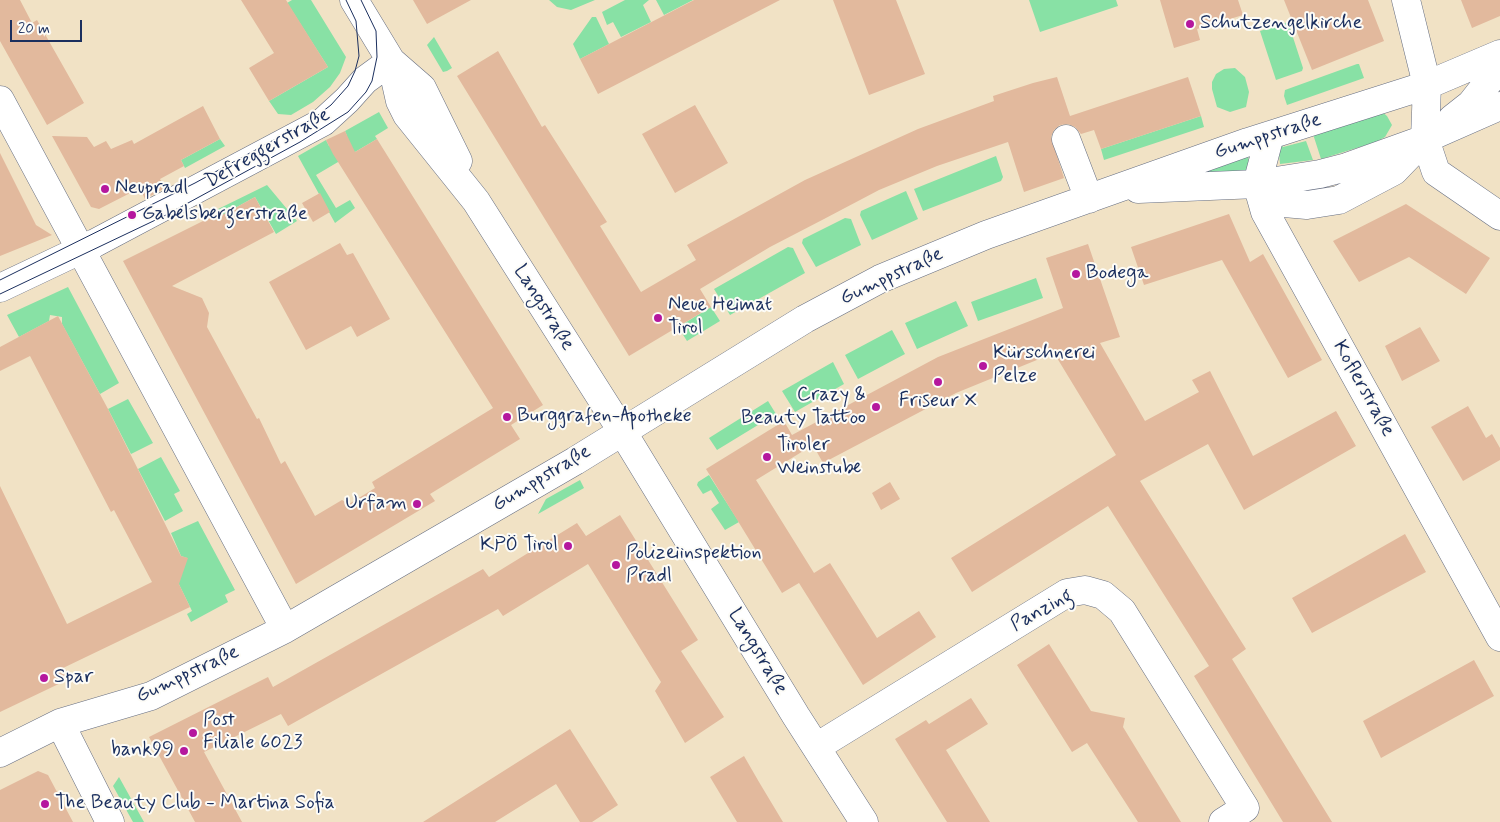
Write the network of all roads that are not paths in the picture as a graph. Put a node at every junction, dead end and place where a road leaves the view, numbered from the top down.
1 (354, 0) edge
2 (1406, 0) edge
3 (1500, 54) edge
4 (391, 61) junction
5 (1500, 67) edge
6 (1427, 85) junction
7 (0, 100) edge
8 (1500, 106) edge
9 (1270, 135) junction
10 (1066, 139) dead end
11 (1425, 139) junction
12 (1257, 184) junction
13 (1100, 195) junction
14 (1500, 216) edge
15 (79, 250) junction
16 (0, 288) edge
17 (622, 431) junction
18 (1496, 622) edge
19 (284, 629) junction
20 (60, 723) junction
21 (818, 746) junction
22 (0, 753) edge
23 (110, 822) edge
24 (864, 822) edge
25 (1223, 822) edge

1 - 4 street, Langstraße
2 - 6 street
3 - 6 street, Gumppstraße
4 - 15 street, Defreggerstraße
4 - 17 street, Langstraße
5 - 11 street, Gumppstraße
6 - 9 street, Gumppstraße
6 - 11 street
7 - 15 street
8 - 11 street, Gumppstraße
9 - 12 street
9 - 13 street, Gumppstraße
10 - 13 street
11 - 12 street, Gumppstraße
11 - 14 street
12 - 13 street, Gumppstraße
12 - 18 street, Koflerstraße
13 - 17 street, Gumppstraße
15 - 16 street, Defreggerstraße
15 - 19 street
17 - 19 street, Gumppstraße
17 - 21 street, Langstraße
19 - 20 street, Gumppstraße
20 - 22 street, Gumppstraße
20 - 23 street
21 - 24 street, Langstraße
21 - 25 street, Panzing

